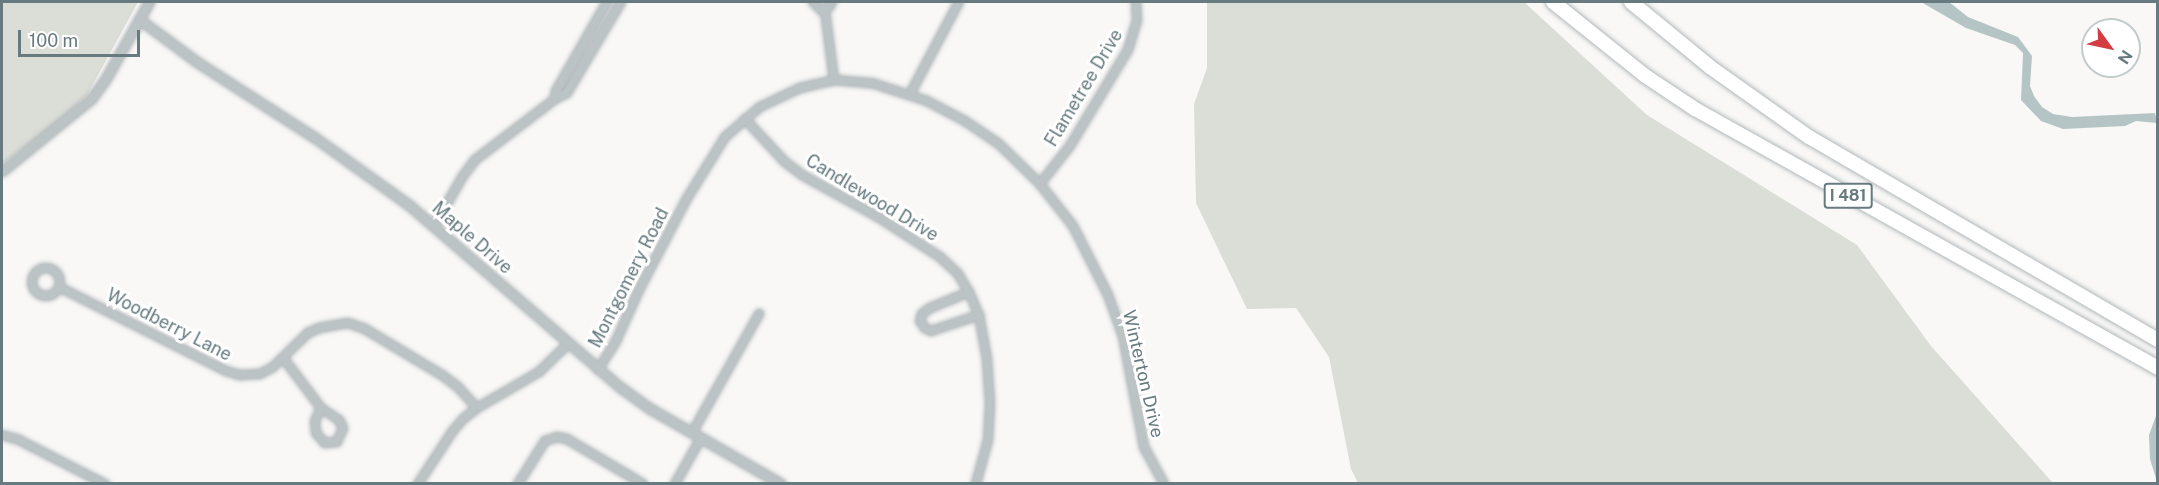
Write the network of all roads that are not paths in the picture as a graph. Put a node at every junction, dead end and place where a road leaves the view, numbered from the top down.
1 (149, 2) edge
2 (607, 2) edge
3 (621, 2) edge
4 (813, 2) edge
5 (832, 2) edge
6 (959, 2) edge
7 (1136, 2) edge
8 (1553, 2) edge
9 (1631, 2) edge
10 (825, 10) junction
11 (140, 19) junction
12 (589, 32) junction
13 (599, 38) junction
14 (834, 80) junction
15 (910, 94) junction
16 (555, 99) junction
17 (745, 119) junction
18 (2, 171) edge
19 (1040, 184) junction
20 (686, 200) joint
21 (435, 225) junction
22 (59, 287) dead end
23 (969, 292) junction
24 (759, 314) dead end
25 (979, 315) junction
26 (2157, 340) edge
27 (568, 344) junction
28 (284, 359) junction
29 (2157, 368) edge
30 (598, 370) junction
31 (321, 408) junction
32 (477, 408) junction
33 (2, 435) edge
34 (697, 436) junction
35 (105, 483) edge
36 (418, 483) edge
37 (518, 483) edge
38 (643, 483) edge
39 (675, 483) edge
40 (781, 483) edge
41 (976, 483) edge
42 (1164, 483) edge

1 - 11 street
2 - 12 street
3 - 13 street
4 - 10 street
5 - 10 street
6 - 15 street
7 - 19 street, Flametree Drive
8 - 29 highway, I 481
9 - 26 highway, I 481
10 - 14 street
11 - 18 street
11 - 21 street, Maple Drive
12 - 13 street
12 - 16 street
13 - 16 street
14 - 15 street, Winterton Drive
14 - 17 street, Winterton Drive
15 - 19 street, Winterton Drive
16 - 21 street
17 - 20 street, Winterton Drive
17 - 23 street, Candlewood Drive
19 - 42 street, Winterton Drive
20 - 30 street, Montgomery Road
21 - 27 street, Maple Drive
22 - 28 street, Woodberry Lane
23 - 25 street, Candlewood Drive
23 - 25 street
24 - 34 street
25 - 41 street, Candlewood Drive
27 - 30 street, Maple Drive
27 - 32 street
28 - 31 street
28 - 32 street, Woodberry Lane
30 - 34 street, Maple Drive
31 - 31 street
32 - 36 street
33 - 35 street
34 - 39 street
34 - 40 street, Maple Drive
37 - 38 street

